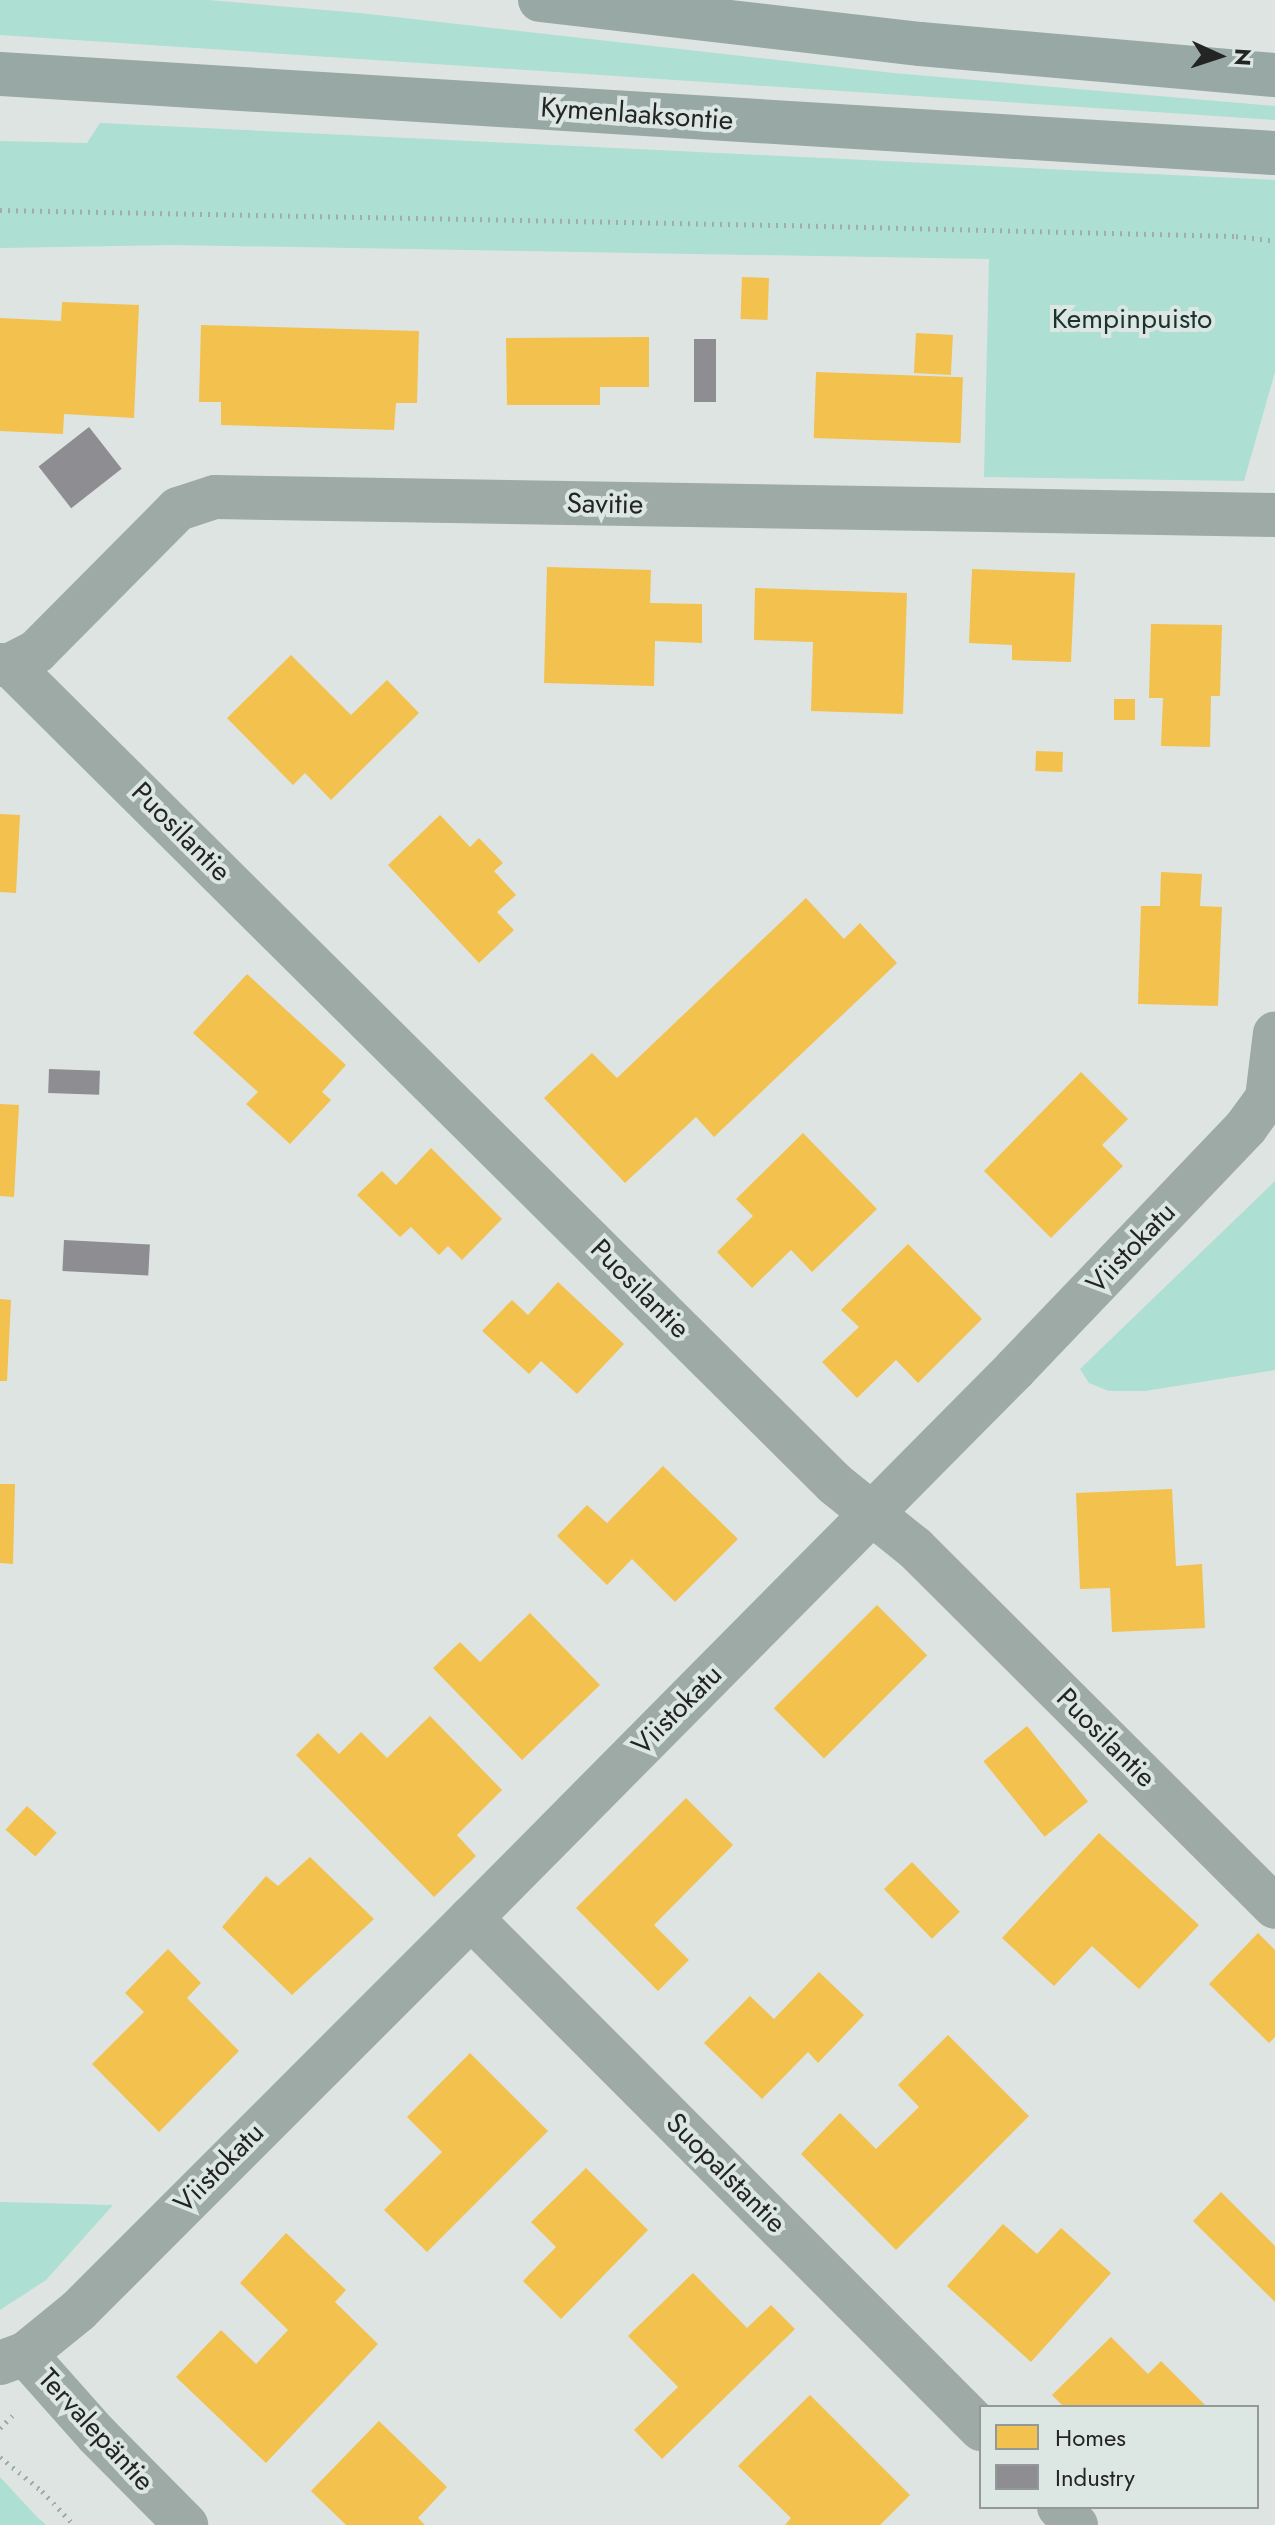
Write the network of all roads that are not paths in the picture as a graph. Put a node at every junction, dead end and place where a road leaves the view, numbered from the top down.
1 (540, 0) edge
2 (0, 74) edge
3 (1275, 75) edge
4 (1275, 153) edge
5 (1275, 515) edge
6 (5, 665) edge
7 (1275, 1033) edge
8 (872, 1514) junction
9 (1275, 1907) edge
10 (471, 1918) junction
11 (13, 2358) edge
12 (979, 2427) edge
13 (1061, 2509) edge
14 (186, 2525) edge
15 (1076, 2525) edge

1 - 3 main road
2 - 4 main road, Kymenlaaksontie
5 - 6 street, Savitie
6 - 8 street, Puosilantie
7 - 8 street, Viistokatu
8 - 9 street, Puosilantie
8 - 10 street, Viistokatu
10 - 11 street, Viistokatu
10 - 12 street, Suopalstantie
11 - 14 street, Tervalepäntie
13 - 15 street

